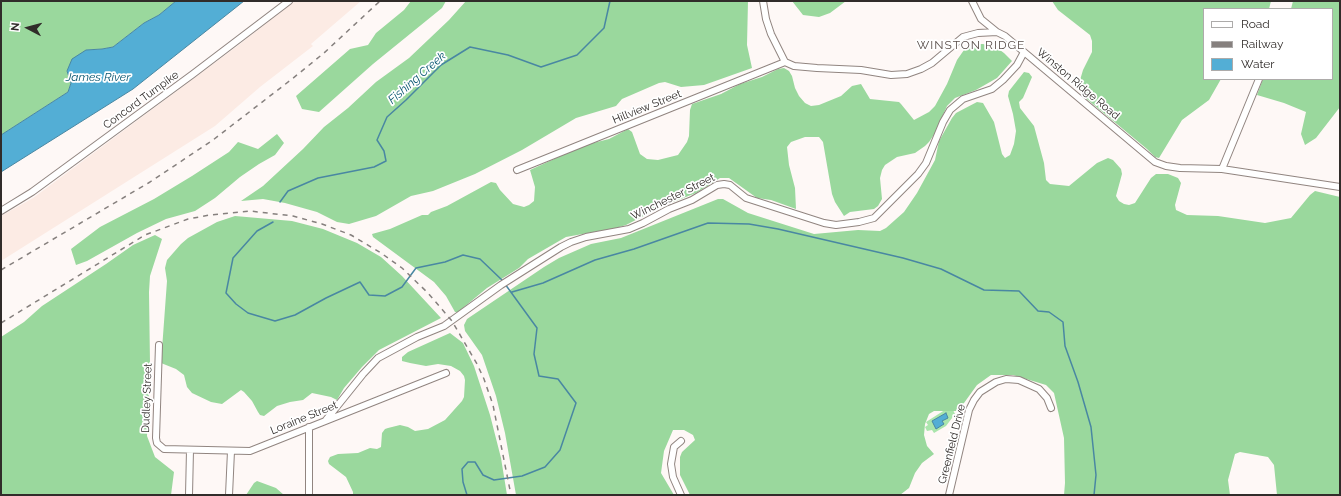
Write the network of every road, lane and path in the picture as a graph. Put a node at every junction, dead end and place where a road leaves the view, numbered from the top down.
1 (289, 1) edge
2 (764, 1) edge
3 (972, 1) edge
4 (997, 32) junction
5 (1024, 52) junction
6 (785, 62) junction
7 (1259, 80) edge
8 (1222, 169) junction
9 (516, 170) dead end
10 (1340, 187) edge
11 (1, 211) edge
12 (159, 345) dead end
13 (446, 373) dead end
14 (1051, 408) dead end
15 (326, 420) junction
16 (309, 427) junction
17 (681, 441) dead end
18 (164, 450) joint
19 (190, 450) junction
20 (231, 451) junction
21 (189, 495) edge
22 (229, 495) edge
23 (309, 495) edge
24 (681, 495) edge
25 (949, 495) edge

1 - 11 street, Concord Turnpike
2 - 6 street
3 - 4 street, Winston Ridge Road
4 - 5 street, Winston Ridge Road
4 - 6 street
5 - 8 street, Winston Ridge Road
5 - 15 street, Winchester Street
6 - 9 street, Hillview Street
7 - 8 street
8 - 10 street, Winston Ridge Road
12 - 18 street, Dudley Street
13 - 15 street, Loraine Street
14 - 25 street, Greenfield Drive
15 - 16 street, Loraine Street
16 - 20 street, Loraine Street
16 - 23 street
17 - 24 street
18 - 19 street, Loraine Street
19 - 20 street, Loraine Street
19 - 21 street
20 - 22 street

